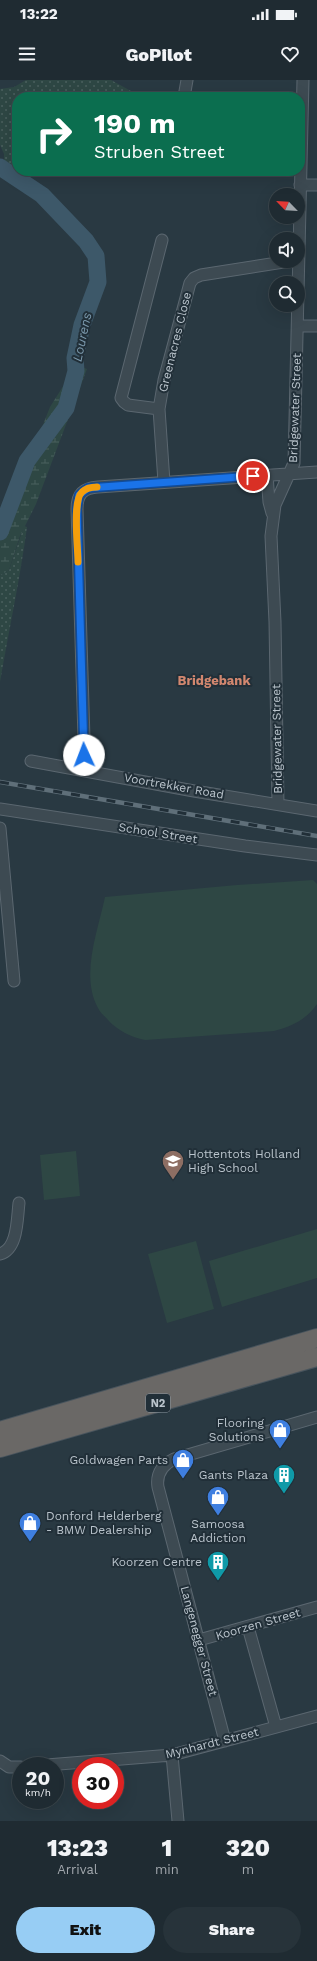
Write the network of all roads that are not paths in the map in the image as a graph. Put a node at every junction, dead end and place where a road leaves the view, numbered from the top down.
1 (187, 80) edge
2 (303, 80) edge
3 (185, 92) edge
4 (303, 92) edge
5 (300, 176) edge
6 (300, 185) junction
7 (317, 185) edge
8 (297, 232) edge
9 (162, 240) dead end
10 (269, 264) edge
11 (296, 268) edge
12 (298, 326) junction
13 (317, 326) edge
14 (159, 409) junction
15 (317, 472) edge
16 (290, 474) junction
17 (268, 475) junction
18 (164, 482) junction
19 (273, 513) junction
20 (31, 761) dead end
21 (85, 770) junction
22 (278, 804) junction
23 (0, 809) edge
24 (317, 811) edge
25 (0, 828) edge
26 (317, 855) edge
27 (14, 981) dead end
28 (19, 1203) dead end
29 (0, 1254) edge
30 (317, 1338) edge
31 (317, 1357) edge
32 (317, 1417) edge
33 (0, 1431) edge
34 (0, 1448) edge
35 (317, 1607) edge
36 (248, 1627) junction
37 (199, 1640) junction
38 (317, 1716) edge
39 (276, 1727) junction
40 (225, 1741) junction
41 (172, 1755) junction
42 (0, 1761) edge
43 (64, 1764) edge
44 (12, 1767) edge
45 (178, 1821) edge

1 - 3 street
2 - 4 street, Bridgewater Street
5 - 6 street, Bridgewater Street
6 - 7 street
6 - 8 street, Bridgewater Street
9 - 14 street
10 - 14 street, Greenacres Close
11 - 12 street, Bridgewater Street
12 - 13 street
12 - 16 street, Bridgewater Street
14 - 18 street, Greenacres Close
15 - 16 street
16 - 17 street
16 - 19 street, Bridgewater Street
17 - 18 street
17 - 19 street
18 - 21 street
19 - 22 street, Bridgewater Street
20 - 21 street, Voortrekker Road
21 - 22 street, Voortrekker Road
22 - 24 street, Voortrekker Road
23 - 26 street, School Street
25 - 27 street
28 - 29 street
30 - 33 highway, N2
31 - 34 highway, N2
32 - 37 street, Langenegger Street
35 - 36 street, Koorzen Street
36 - 37 street, Koorzen Street
36 - 39 street
37 - 40 street, Langenegger Street
38 - 39 street, Mynhardt Street
39 - 40 street, Mynhardt Street
40 - 41 street, Mynhardt Street
41 - 43 street, Mynhardt Street
41 - 45 street
42 - 44 street

